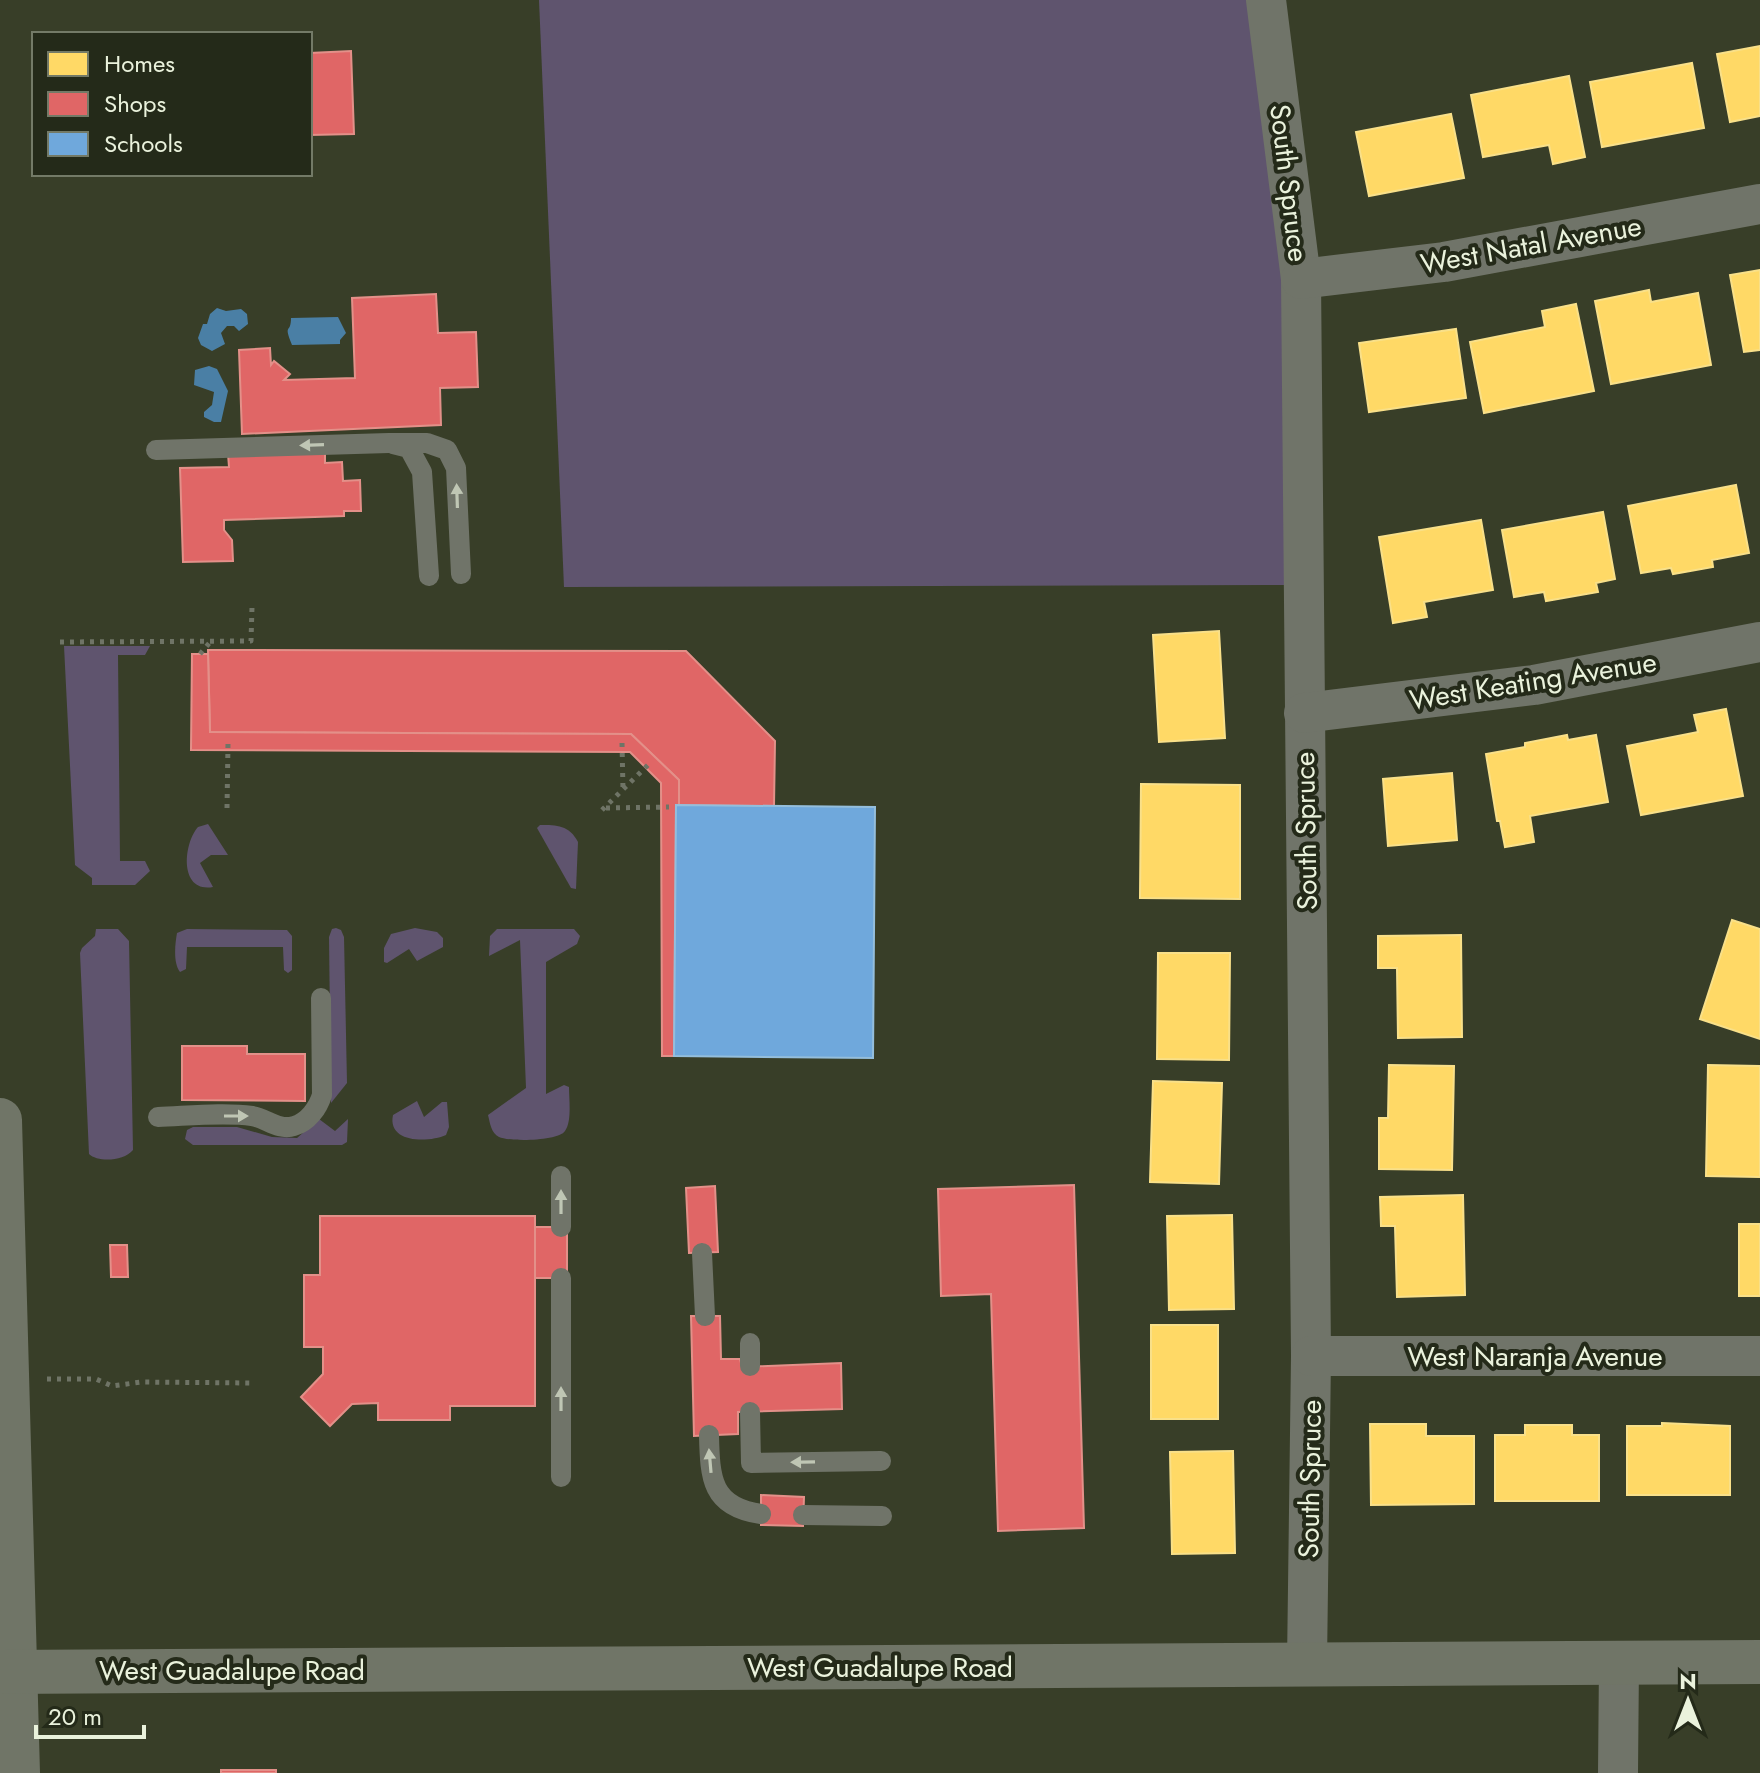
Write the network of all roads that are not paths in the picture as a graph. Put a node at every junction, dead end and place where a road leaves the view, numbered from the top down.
1 (1266, 0) edge
2 (1760, 204) edge
3 (1301, 279) junction
4 (389, 443) junction
5 (156, 450) dead end
6 (461, 574) dead end
7 (429, 576) dead end
8 (1760, 642) edge
9 (1304, 713) junction
10 (321, 998) dead end
11 (158, 1117) dead end
12 (0, 1120) edge
13 (561, 1176) dead end
14 (561, 1227) dead end
15 (702, 1261) dead end
16 (561, 1278) dead end
17 (705, 1316) dead end
18 (750, 1343) dead end
19 (1311, 1356) junction
20 (1760, 1356) edge
21 (750, 1366) dead end
22 (750, 1412) dead end
23 (709, 1435) dead end
24 (881, 1461) dead end
25 (561, 1477) dead end
26 (761, 1514) dead end
27 (803, 1515) dead end
28 (882, 1516) dead end
29 (1619, 1662) junction
30 (1760, 1662) edge
31 (1307, 1664) junction
32 (8, 1672) edge
33 (18, 1773) edge
34 (1618, 1773) edge

1 - 3 street, South Spruce
2 - 3 street, West Natal Avenue
3 - 9 street, South Spruce
4 -> 5 lane
6 -> 4 lane
4 - 7 lane
8 - 9 street, West Keating Avenue
9 - 19 street, South Spruce
11 -> 10 lane
12 - 32 main road
14 -> 13 lane
15 - 17 lane
25 -> 16 lane
18 - 21 lane
19 - 20 street, West Naranja Avenue
19 - 31 street, South Spruce
24 -> 22 lane
26 -> 23 lane
27 - 28 lane
29 - 30 main road, West Guadalupe Road
29 - 31 main road, West Guadalupe Road
29 - 34 street
31 - 32 main road, West Guadalupe Road
32 - 33 main road

